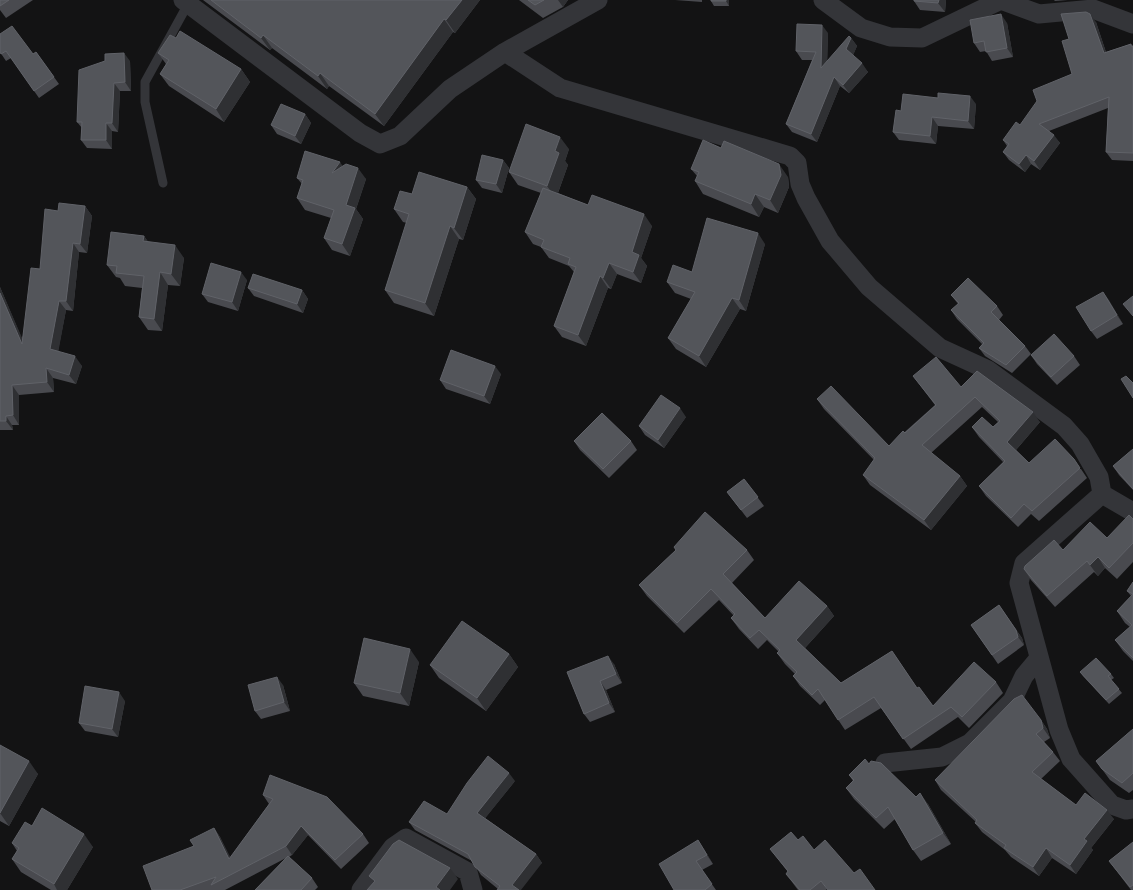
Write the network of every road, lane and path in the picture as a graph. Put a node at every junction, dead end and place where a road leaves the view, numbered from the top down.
1 (598, 0) edge
2 (823, 0) edge
3 (1001, 0) edge
4 (185, 2) edge
5 (1133, 24) edge
6 (505, 52) junction
7 (163, 183) dead end
8 (1102, 494) junction
9 (1133, 512) edge
10 (1039, 658) junction
11 (885, 763) dead end
12 (1133, 808) edge
13 (361, 890) edge
14 (473, 890) edge

1 - 6 street
2 - 3 street
3 - 5 street
4 - 6 street
4 - 7 lane
6 - 8 street
8 - 9 street
8 - 10 street
10 - 11 street
10 - 12 street
13 - 14 street

